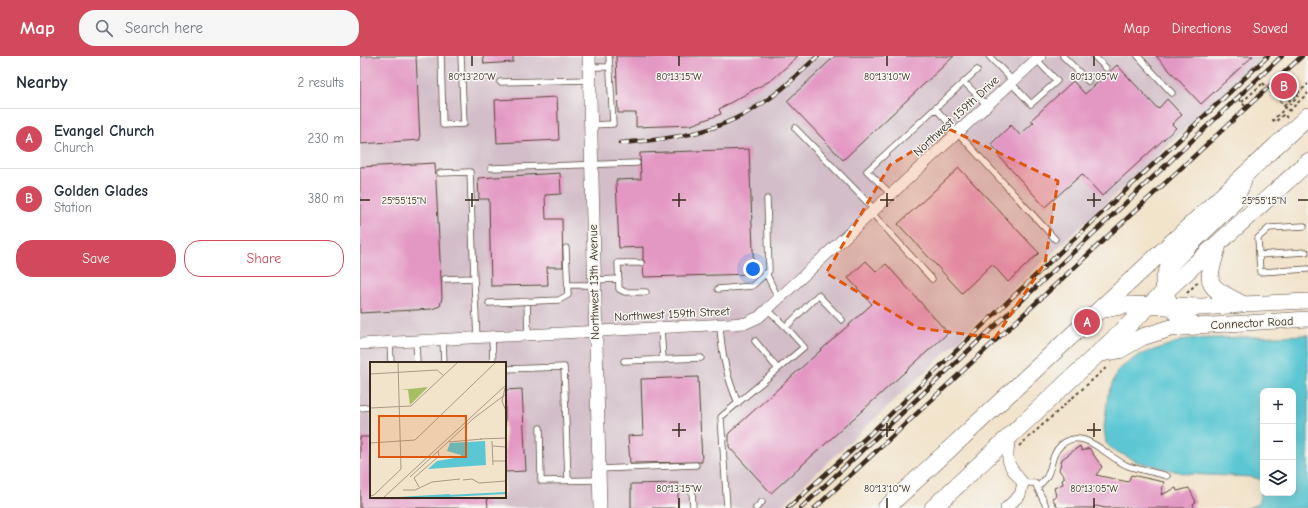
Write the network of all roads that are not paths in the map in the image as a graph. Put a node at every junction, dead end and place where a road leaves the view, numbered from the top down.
1 (441, 56) edge
2 (461, 56) edge
3 (609, 56) edge
4 (989, 56) edge
5 (1063, 56) edge
6 (1094, 56) edge
7 (1138, 56) edge
8 (1038, 58) edge
9 (589, 61) edge
10 (610, 66) junction
11 (1106, 68) dead end
12 (977, 70) dead end
13 (590, 80) junction
14 (1088, 81) dead end
15 (500, 82) dead end
16 (964, 82) junction
17 (1012, 82) junction
18 (1172, 93) dead end
19 (987, 105) junction
20 (935, 108) junction
21 (1302, 122) edge
22 (590, 124) junction
23 (795, 128) dead end
24 (958, 132) junction
25 (1308, 162) edge
26 (637, 163) dead end
27 (591, 164) junction
28 (491, 168) dead end
29 (440, 173) dead end
30 (1247, 173) junction
31 (907, 179) joint
32 (891, 194) junction
33 (767, 199) dead end
34 (872, 210) junction
35 (1304, 226) dead end
36 (1055, 239) dead end
37 (1218, 244) junction
38 (566, 248) dead end
39 (1306, 252) dead end
40 (1259, 255) junction
41 (641, 263) dead end
42 (1308, 269) edge
43 (766, 273) junction
44 (474, 278) junction
45 (445, 279) dead end
46 (619, 279) junction
47 (932, 279) dead end
48 (594, 282) junction
49 (568, 286) junction
50 (718, 289) dead end
51 (646, 292) dead end
52 (778, 298) junction
53 (1167, 299) junction
54 (526, 301) junction
55 (1308, 301) edge
56 (489, 303) dead end
57 (1151, 304) junction
58 (1242, 304) junction
59 (767, 308) junction
60 (1100, 310) junction
61 (842, 320) dead end
62 (1308, 320) edge
63 (720, 324) junction
64 (1196, 326) junction
65 (786, 327) junction
66 (661, 328) junction
67 (596, 331) junction
68 (528, 335) junction
69 (492, 337) junction
70 (477, 338) junction
71 (444, 340) junction
72 (416, 341) junction
73 (390, 342) junction
74 (755, 342) dead end
75 (360, 344) edge
76 (701, 358) dead end
77 (1105, 358) junction
78 (663, 360) junction
79 (391, 362) edge
80 (417, 362) edge
81 (444, 362) edge
82 (493, 362) edge
83 (624, 362) dead end
84 (506, 369) edge
85 (778, 369) junction
86 (738, 403) junction
87 (370, 407) edge
88 (360, 408) edge
89 (540, 428) dead end
90 (1012, 442) junction
91 (696, 465) dead end
92 (599, 474) junction
93 (1166, 476) dead end
94 (568, 480) junction
95 (1022, 486) junction
96 (1038, 487) junction
97 (692, 490) dead end
98 (762, 502) dead end
99 (600, 508) edge
100 (693, 508) edge
101 (727, 508) edge
102 (756, 508) edge
103 (886, 508) edge
104 (933, 508) edge
105 (1006, 508) edge
106 (1047, 508) edge

1 - 2 lane
3 - 10 lane
4 - 17 lane
5 - 14 lane
6 - 11 lane
7 - 18 lane
8 - 17 street, Northwest 159th Drive
8 - 17 lane
9 - 10 lane
9 - 13 street, Northwest 13th Avenue
10 - 22 lane
12 - 16 lane
13 - 15 lane
13 - 22 street, Northwest 13th Avenue
16 - 19 lane
16 - 20 lane
17 - 19 street, Northwest 159th Drive
19 - 24 street, Northwest 159th Drive
20 - 24 lane
20 - 32 lane
21 - 30 main road
22 - 27 street, Northwest 13th Avenue
23 - 34 lane
24 - 31 street, Northwest 159th Drive
24 - 36 lane
25 - 37 main road
26 - 27 lane
27 - 28 lane
27 - 48 street, Northwest 13th Avenue
29 - 44 lane
30 - 53 main road
30 - 60 main road
31 - 32 street, Northwest 159th Street
32 - 34 street, Northwest 159th Street
33 - 43 lane
34 - 47 lane
34 - 52 street, Northwest 159th Street
35 - 40 lane
37 - 53 main road
37 - 58 main road
38 - 49 lane
39 - 40 lane
40 - 42 lane
41 - 46 lane
43 - 50 lane
43 - 52 lane
44 - 45 lane
44 - 70 lane
46 - 48 lane
46 - 51 lane
48 - 49 lane
48 - 67 street, Northwest 13th Avenue
49 - 54 lane
52 - 59 street, Northwest 159th Street
53 - 57 main road
53 - 58 main road
53 - 64 main road
54 - 56 lane
54 - 68 lane
55 - 58 main road, Connector Road
57 - 60 main road
57 - 77 main road
59 - 63 street, Northwest 159th Street
59 - 65 lane
60 - 103 main road
61 - 65 lane
62 - 64 main road, Connector Road
63 - 66 street, Northwest 159th Street
63 - 86 lane
64 - 77 main road
65 - 85 lane
66 - 67 street, Northwest 159th Street
66 - 78 lane
67 - 68 street, Northwest 159th Street
67 - 92 street, Northwest 13th Avenue
68 - 69 street, Northwest 159th Street
69 - 70 street, Northwest 159th Street
69 - 82 lane
70 - 71 street, Northwest 159th Street
71 - 72 street, Northwest 159th Street
71 - 81 lane
72 - 73 street, Northwest 159th Street
72 - 80 lane
73 - 75 street, Northwest 159th Street
73 - 79 lane
74 - 85 lane
76 - 78 lane
77 - 90 main road
78 - 83 lane
84 - 94 lane
85 - 86 lane
86 - 101 lane
87 - 88 lane
89 - 94 lane
90 - 95 street
90 - 104 main road
91 - 92 lane
92 - 94 lane
92 - 99 street, Northwest 13th Avenue
93 - 96 lane
95 - 96 lane
95 - 105 street
96 - 106 lane
97 - 100 lane
98 - 102 lane

